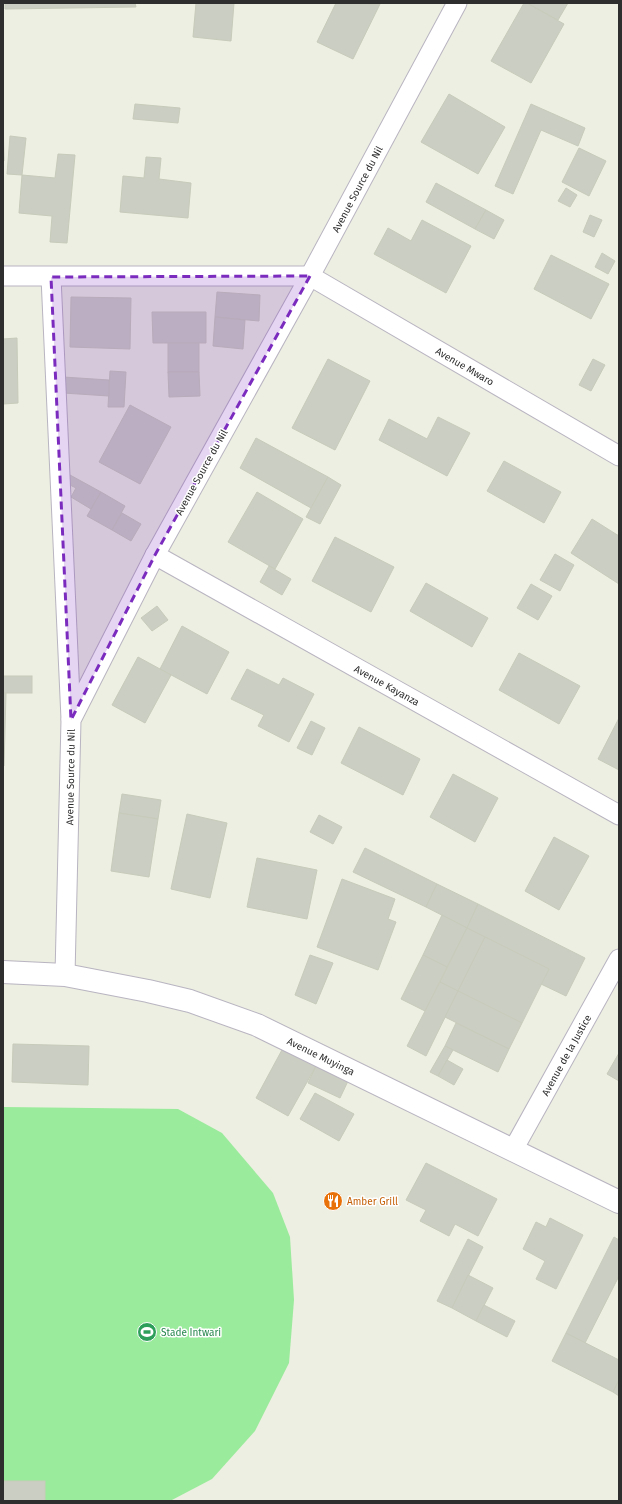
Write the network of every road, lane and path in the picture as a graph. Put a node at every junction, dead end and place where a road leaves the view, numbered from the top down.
1 (456, 3) edge
2 (3, 276) edge
3 (310, 276) junction
4 (51, 277) junction
5 (619, 456) edge
6 (155, 555) junction
7 (71, 720) junction
8 (619, 815) edge
9 (619, 959) edge
10 (3, 972) edge
11 (65, 975) junction
12 (513, 1150) junction
13 (619, 1202) edge

1 - 3 street, Avenue Source du Nil
2 - 4 street
3 - 4 street
3 - 5 street, Avenue Mwaro
3 - 6 street, Avenue Source du Nil
4 - 7 street
6 - 7 street, Avenue Source du Nil
6 - 8 street, Avenue Kayanza
7 - 11 street, Avenue Source du Nil
9 - 12 street, Avenue de la Justice
10 - 11 street, Avenue Muyinga
11 - 12 street, Avenue Muyinga
12 - 13 street, Avenue Muyinga

